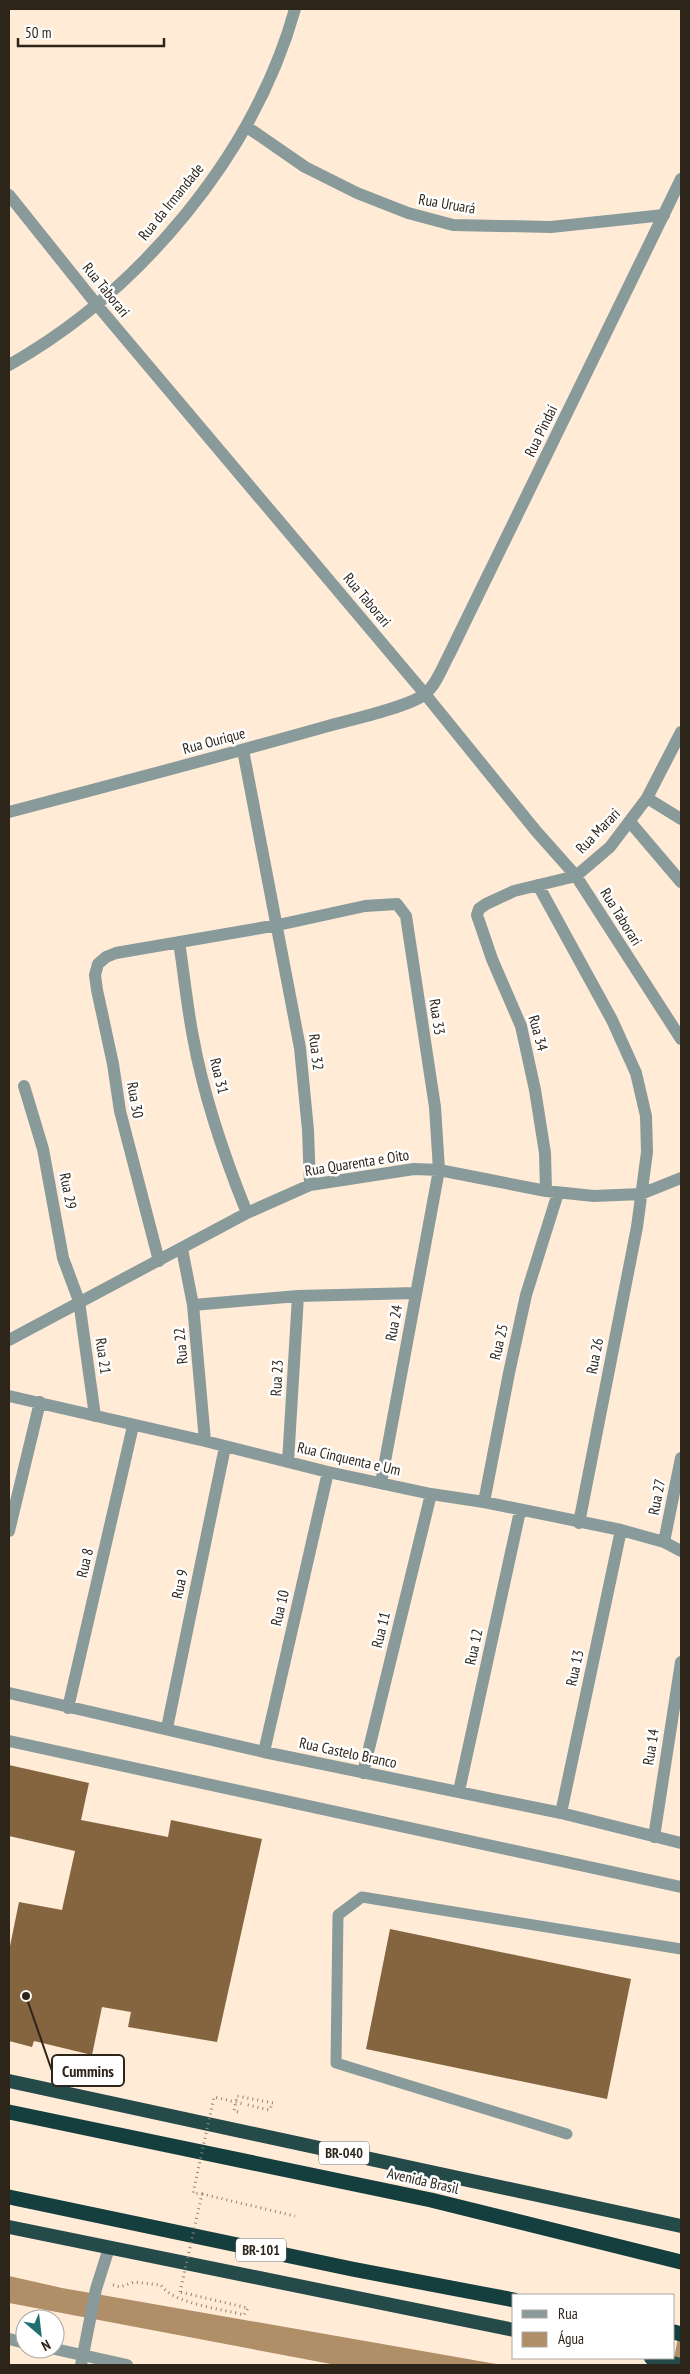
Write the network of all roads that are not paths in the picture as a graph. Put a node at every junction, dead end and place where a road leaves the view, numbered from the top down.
1 (295, 9) edge
2 (247, 127) junction
3 (681, 179) edge
4 (9, 195) edge
5 (664, 215) junction
6 (98, 305) junction
7 (9, 365) edge
8 (425, 694) junction
9 (681, 732) edge
10 (243, 750) junction
11 (647, 798) junction
12 (9, 812) edge
13 (681, 819) edge
14 (630, 822) junction
15 (576, 876) junction
16 (681, 882) edge
17 (538, 884) junction
18 (495, 899) joint
19 (278, 925) junction
20 (179, 942) junction
21 (681, 1039) edge
22 (24, 1086) dead end
23 (439, 1170) junction
24 (681, 1178) edge
25 (310, 1185) junction
26 (552, 1192) junction
27 (641, 1194) junction
28 (246, 1213) junction
29 (182, 1249) junction
30 (159, 1261) junction
31 (416, 1293) junction
32 (298, 1296) junction
33 (79, 1301) junction
34 (193, 1305) junction
35 (9, 1340) edge
36 (9, 1396) edge
37 (40, 1402) junction
38 (96, 1416) junction
39 (133, 1426) junction
40 (205, 1441) junction
41 (225, 1447) junction
42 (681, 1458) edge
43 (288, 1462) junction
44 (328, 1472) junction
45 (381, 1483) junction
46 (431, 1494) junction
47 (484, 1502) junction
48 (520, 1511) junction
49 (579, 1523) junction
50 (621, 1530) junction
51 (9, 1531) edge
52 (664, 1542) junction
53 (681, 1551) edge
54 (681, 1662) edge
55 (9, 1693) edge
56 (68, 1708) junction
57 (167, 1728) junction
58 (9, 1741) edge
59 (264, 1752) junction
60 (363, 1773) junction
61 (459, 1791) junction
62 (561, 1813) junction
63 (654, 1837) junction
64 (681, 1843) edge
65 (681, 1887) edge
66 (681, 1949) edge
67 (9, 2081) edge
68 (9, 2112) edge
69 (567, 2134) dead end
70 (9, 2196) edge
71 (681, 2224) edge
72 (9, 2226) edge
73 (109, 2248) junction
74 (681, 2262) edge
75 (512, 2300) edge
76 (512, 2330) edge
77 (65, 2353) edge
78 (656, 2359) edge
79 (82, 2360) edge
80 (681, 2364) edge
81 (127, 2365) edge

1 - 2 street, Rua da Irmandade
2 - 5 street, Rua Uruará
2 - 6 street, Rua da Irmandade
3 - 5 street, Rua Pindaí
4 - 6 street, Rua Taborari
5 - 8 street, Rua Pindaí
6 - 7 street, Rua da Irmandade
6 - 8 street, Rua Taborari
8 - 10 street, Rua Ourique
8 - 15 street, Rua Taborari
9 - 11 street, Rua Marari
10 - 12 street, Rua Ourique
10 - 19 street, Rua 32
11 - 13 street
11 - 14 street, Rua Marari
14 - 15 street, Rua Marari
14 - 16 street
15 - 17 street, Rua Marari
15 - 21 street, Rua Taborari
17 - 18 street, Rua Marari
17 - 27 street, Rua 26
18 - 26 street, Rua 34
19 - 20 street
19 - 23 street, Rua 33
19 - 25 street, Rua 32
20 - 28 street, Rua 31
20 - 30 street, Rua 30
22 - 33 street, Rua 29
23 - 25 street, Rua Quarenta e Oito
23 - 26 street, Rua Quarenta e Oito
23 - 31 street, Rua 24
24 - 27 street, Rua Quarenta e Oito
25 - 28 street, Rua Quarenta e Oito
26 - 27 street, Rua Quarenta e Oito
26 - 47 street, Rua 25
27 - 49 street, Rua 26
28 - 29 street, Rua Quarenta e Oito
29 - 30 street, Rua Quarenta e Oito
29 - 34 street, Rua 22
30 - 33 street, Rua Quarenta e Oito
31 - 32 street
31 - 45 street, Rua 24
32 - 34 street
32 - 43 street, Rua 23
33 - 35 street, Rua Quarenta e Oito
33 - 38 street, Rua 21
34 - 40 street, Rua 22
36 - 37 street, Rua Cinquenta e Um
37 - 38 street, Rua Cinquenta e Um
37 - 51 street
38 - 39 street, Rua Cinquenta e Um
39 - 40 street, Rua Cinquenta e Um
39 - 56 street, Rua 8
40 - 41 street, Rua Cinquenta e Um
41 - 43 street, Rua Cinquenta e Um
41 - 57 street, Rua 9
42 - 52 street, Rua 27
43 - 44 street, Rua Cinquenta e Um
44 - 45 street, Rua Cinquenta e Um
44 - 59 street, Rua 10
45 - 46 street, Rua Cinquenta e Um
46 - 47 street, Rua Cinquenta e Um
46 - 60 street, Rua 11
47 - 48 street, Rua Cinquenta e Um
48 - 49 street, Rua Cinquenta e Um
48 - 61 street, Rua 12
49 - 50 street, Rua Cinquenta e Um
50 - 52 street, Rua Cinquenta e Um
50 - 62 street, Rua 13
52 - 53 street, Rua Cinquenta e Um
54 - 63 street, Rua 14
55 - 56 street, Rua Castelo Branco
56 - 57 street, Rua Castelo Branco
57 - 59 street, Rua Castelo Branco
58 - 65 street
59 - 60 street, Rua Castelo Branco
60 - 61 street, Rua Castelo Branco
61 - 62 street, Rua Castelo Branco
62 - 63 street, Rua Castelo Branco
63 - 64 street, Rua Castelo Branco
66 - 69 lane
67 - 71 highway, Avenida Brasil / BR-040
68 - 74 highway, Avenida Brasil
70 - 75 highway, BR-101
72 - 73 highway
73 - 76 highway
73 - 79 street
77 - 79 street
78 - 80 highway
79 - 81 street

